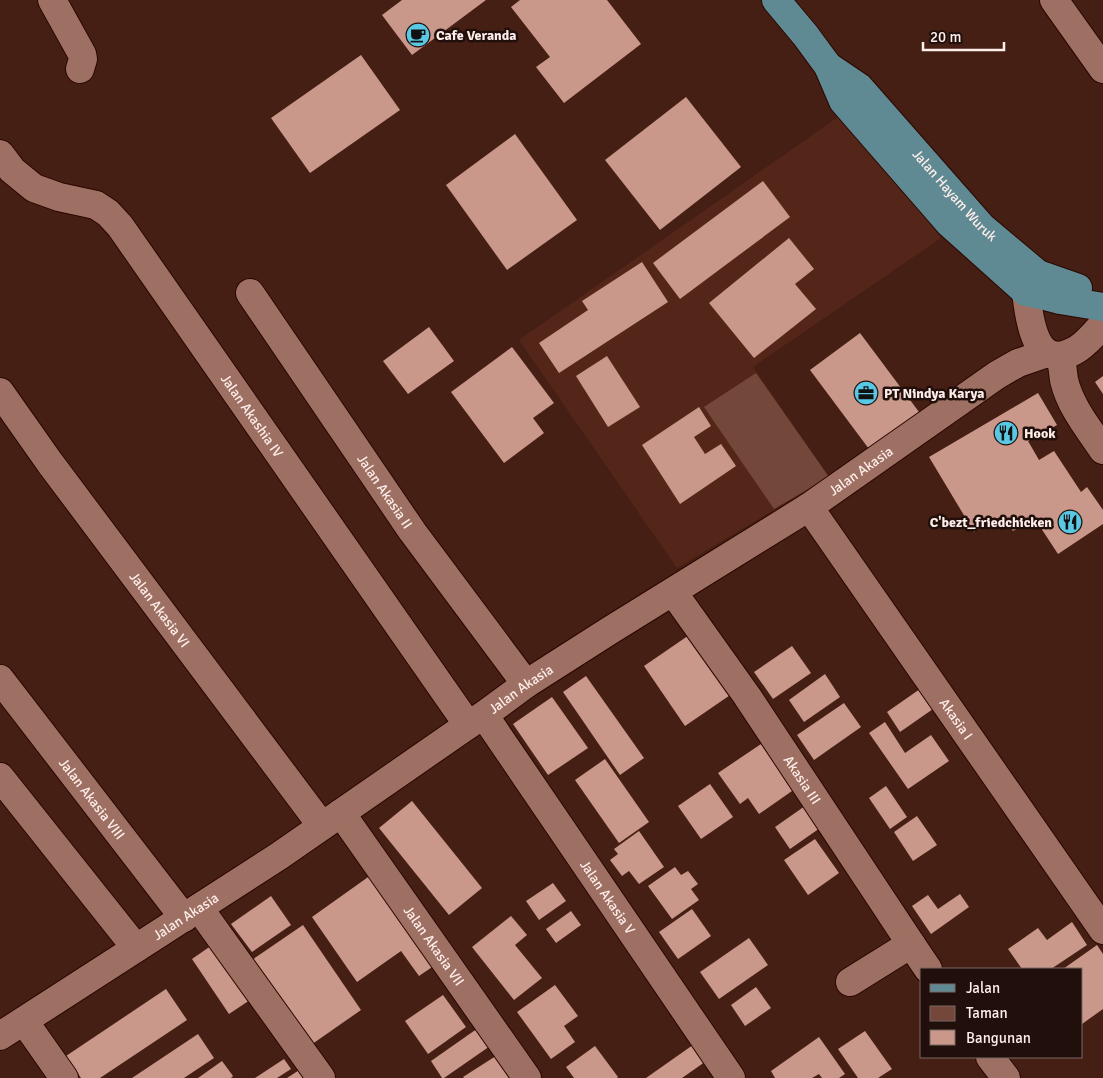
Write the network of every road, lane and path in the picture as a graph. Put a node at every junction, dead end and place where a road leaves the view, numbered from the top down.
1 (52, 0) edge
2 (776, 0) edge
3 (1054, 0) edge
4 (828, 66) junction
5 (80, 69) dead end
6 (1103, 69) edge
7 (0, 154) edge
8 (1026, 292) junction
9 (1103, 292) edge
10 (250, 293) dead end
11 (1103, 307) edge
12 (1103, 325) edge
13 (1054, 355) junction
14 (0, 392) edge
15 (1103, 450) edge
16 (809, 507) junction
17 (673, 592) junction
18 (0, 679) edge
19 (526, 684) junction
20 (476, 720) junction
21 (0, 777) edge
22 (332, 820) junction
23 (191, 913) junction
24 (1103, 930) edge
25 (910, 944) junction
26 (136, 948) junction
27 (927, 968) edge
28 (850, 982) dead end
29 (24, 1021) junction
30 (0, 1036) edge
31 (991, 1058) edge
32 (64, 1078) edge
33 (321, 1078) edge
34 (527, 1078) edge
35 (731, 1078) edge
36 (1006, 1078) edge

1 - 5 street
2 - 4 main road, Jalan Hayam Wuruk
3 - 6 street
4 - 8 main road, Jalan Hayam Wuruk
4 - 9 main road, Jalan Hayam Wuruk
7 - 20 street, Jalan Akashia IV
8 - 11 main road, Jalan Hayam Wuruk
8 - 13 street
10 - 19 street, Jalan Akasia II
12 - 13 street
13 - 15 street
13 - 16 street, Jalan Akasia
14 - 22 street, Jalan Akasia VI
16 - 17 street, Jalan Akasia
16 - 24 street, Akasia I
17 - 19 street, Jalan Akasia
17 - 25 street, Akasia III
18 - 23 street, Jalan Akasia VIII
19 - 20 street, Jalan Akasia
20 - 22 street, Jalan Akasia
20 - 35 street, Jalan Akasia V
21 - 26 street
22 - 23 street, Jalan Akasia
22 - 34 street, Jalan Akasia VII
23 - 26 street, Jalan Akasia
23 - 33 street, Jalan Akasia VIII
25 - 27 street, Akasia III
25 - 28 street
26 - 29 street, Jalan Akasia
29 - 30 street, Jalan Akasia
29 - 32 street
31 - 36 street

